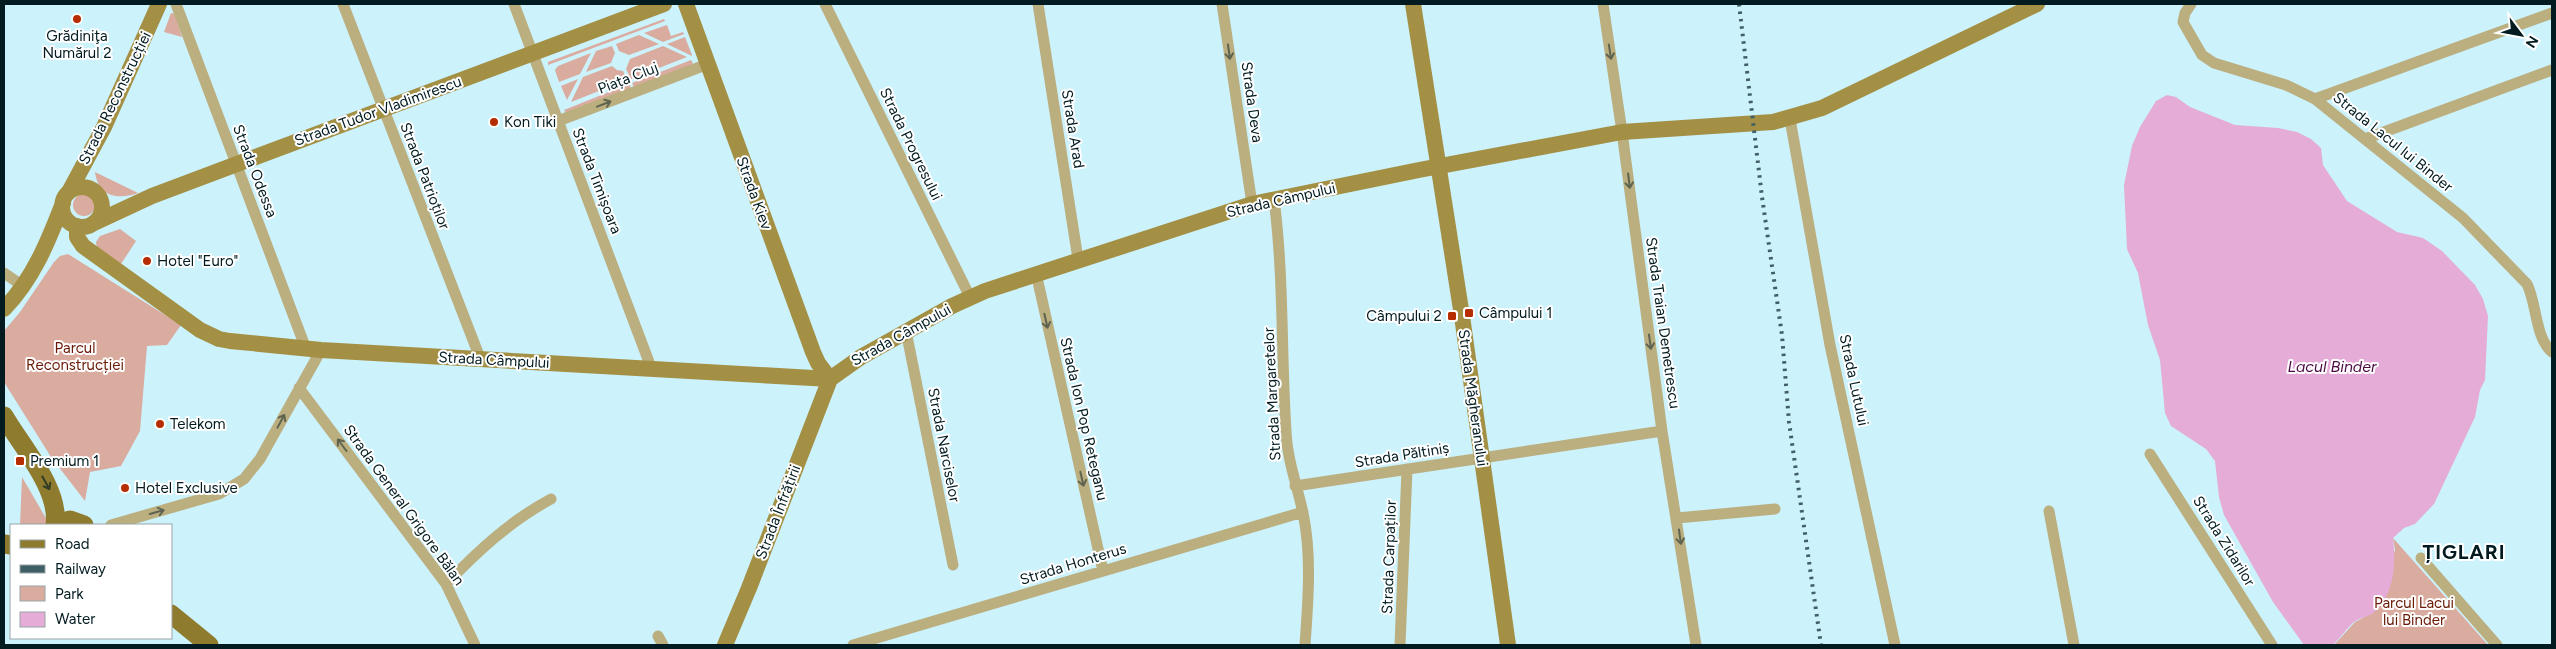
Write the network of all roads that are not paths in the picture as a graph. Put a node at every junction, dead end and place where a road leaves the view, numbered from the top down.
1 (159, 4) edge
2 (176, 4) edge
3 (344, 4) edge
4 (514, 4) edge
5 (664, 4) edge
6 (686, 4) edge
7 (825, 4) edge
8 (1038, 4) edge
9 (1222, 4) edge
10 (1413, 4) edge
11 (1603, 4) edge
12 (2037, 4) edge
13 (2191, 4) edge
14 (2552, 13) edge
15 (533, 54) junction
16 (708, 64) junction
17 (2552, 70) edge
18 (2316, 99) junction
19 (383, 108) junction
20 (1790, 119) junction
21 (558, 121) junction
22 (1622, 132) junction
23 (2365, 139) junction
24 (95, 143) junction
25 (237, 164) junction
26 (1438, 166) junction
27 (92, 190) junction
28 (66, 198) junction
29 (145, 199) junction
30 (1274, 199) junction
31 (1252, 204) junction
32 (83, 225) junction
33 (44, 254) junction
34 (1078, 259) junction
35 (4, 273) edge
36 (1036, 273) junction
37 (23, 286) junction
38 (970, 297) junction
39 (4, 310) edge
40 (906, 332) junction
41 (314, 350) junction
42 (2552, 352) edge
43 (480, 358) junction
44 (652, 370) junction
45 (830, 379) junction
46 (299, 388) junction
47 (4, 416) edge
48 (1662, 431) junction
49 (2150, 454) dead end
50 (1481, 458) junction
51 (1407, 469) junction
52 (1295, 486) junction
53 (551, 499) dead end
54 (1776, 509) dead end
55 (1302, 512) junction
56 (2049, 512) dead end
57 (1677, 518) junction
58 (56, 524) edge
59 (59, 524) edge
60 (81, 524) edge
61 (114, 524) edge
62 (2421, 558) dead end
63 (953, 565) dead end
64 (1103, 572) junction
65 (446, 584) junction
66 (172, 615) edge
67 (729, 644) edge
68 (209, 645) edge
69 (475, 645) edge
70 (853, 645) edge
71 (1304, 645) edge
72 (1400, 645) edge
73 (1508, 645) edge
74 (1696, 645) edge
75 (1895, 645) edge
76 (2074, 645) edge
77 (2272, 645) edge
78 (2498, 645) edge

1 - 24 street, Strada Reconstrucției
2 - 25 street, Strada Odessa
3 - 19 street, Strada Patrioților
4 - 15 street, Strada Timișoara
5 - 15 street, Strada Tudor Vladimirescu
6 - 16 street, Strada Kiev
7 - 38 street, Strada Progresului
8 - 34 street, Strada Arad
9 -> 31 street, Strada Deva
10 - 26 street, Strada Măgheranului
11 -> 22 street, Strada Traian Demetrescu
12 - 20 street, Strada Câmpului
13 - 18 street, Strada Lacul lui Binder
14 - 18 street
15 - 19 street, Strada Tudor Vladimirescu
15 - 21 street, Strada Timișoara
21 -> 16 street, Piața Cluj
16 - 45 street, Strada Kiev
17 - 23 street
18 - 23 street, Strada Lacul lui Binder
19 - 25 street, Strada Tudor Vladimirescu
19 - 43 street, Strada Patrioților
20 - 22 street, Strada Câmpului
20 - 75 street, Strada Lutului
21 - 44 street, Strada Timișoara
22 - 26 street, Strada Câmpului
22 -> 48 street, Strada Traian Demetrescu
23 - 42 street, Strada Lacul lui Binder
24 - 27 street
24 - 28 street, Strada Reconstrucției
25 - 29 street, Strada Tudor Vladimirescu
25 - 41 street, Strada Odessa
26 - 30 street, Strada Câmpului
26 - 50 street, Strada Măgheranului
27 - 28 street
27 - 29 street
27 - 32 street
28 - 32 street
28 - 33 street, Strada Reconstrucției
29 - 32 street, Strada Tudor Vladimirescu
30 - 31 street, Strada Câmpului
30 - 52 street, Strada Margaretelor
31 - 34 street, Strada Câmpului
32 - 33 street
32 - 41 street, Strada Câmpului
33 - 37 street, Strada Reconstrucției
34 - 36 street, Strada Câmpului
35 - 37 street
36 - 38 street, Strada Câmpului
36 -> 64 street, Strada Ion Pop Reteganu
37 - 39 street, Strada Reconstrucției
38 - 40 street, Strada Câmpului
40 - 45 street, Strada Câmpului
40 - 63 street, Strada Narciselor
41 - 43 street, Strada Câmpului
41 - 46 street
43 - 44 street, Strada Câmpului
44 - 45 street, Strada Câmpului
45 - 67 street, Strada Înfrățirii
61 -> 46 street
65 -> 46 street, Strada General Grigore Bălan
47 -> 58 main road
48 - 50 street, Strada Păltiniș
48 - 57 street, Strada Traian Demetrescu
49 - 77 street, Strada Zidarilor
50 - 51 street, Strada Păltiniș
50 - 73 street, Strada Măgheranului
51 - 52 street, Strada Păltiniș
51 - 72 street, Strada Carpaților
52 - 55 street, Strada Margaretelor
53 - 65 street
54 - 57 street
55 - 64 street, Strada Honterus
55 - 71 street, Strada Margaretelor
56 - 76 street
57 -> 74 street, Strada Traian Demetrescu
59 - 60 main road
62 - 78 street
64 - 70 street, Strada Honterus
65 - 69 street, Strada General Grigore Bălan
66 - 68 main road

